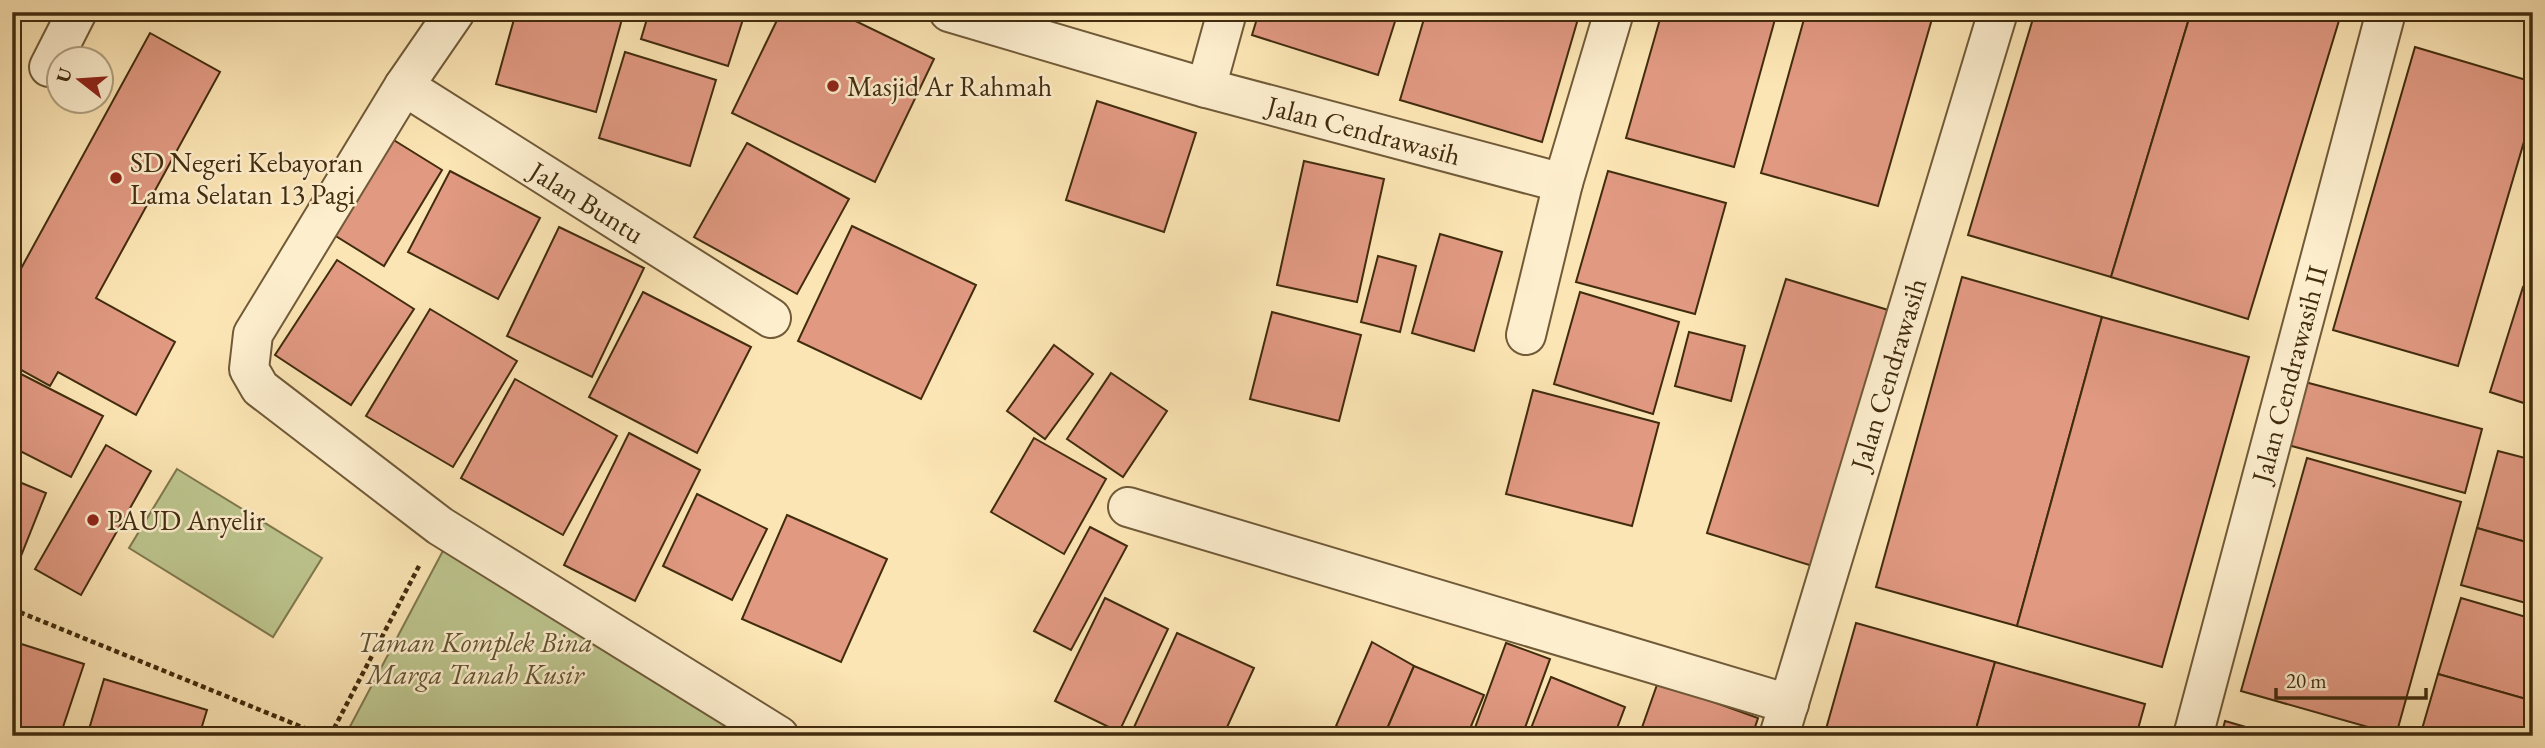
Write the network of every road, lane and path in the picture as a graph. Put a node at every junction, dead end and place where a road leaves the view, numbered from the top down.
1 (77, 12) edge
2 (455, 12) edge
3 (949, 12) edge
4 (1227, 12) edge
5 (1614, 12) edge
6 (1998, 12) edge
7 (2386, 12) edge
8 (60, 46) edge
9 (404, 86) junction
10 (1206, 88) junction
11 (1563, 183) junction
12 (771, 318) dead end
13 (1526, 335) dead end
14 (1128, 507) dead end
15 (440, 526) junction
16 (12, 609) edge
17 (1784, 720) edge
18 (324, 736) edge
19 (330, 736) edge
20 (779, 736) edge
21 (2193, 736) edge

1 - 8 street
2 - 9 street
3 - 10 street, Jalan Cendrawasih
4 - 10 street
5 - 11 street
6 - 17 street, Jalan Cendrawasih
7 - 21 street, Jalan Cendrawasih II
9 - 12 street, Jalan Buntu
9 - 15 street
10 - 11 street, Jalan Cendrawasih
11 - 13 street
14 - 17 street
15 - 19 path
15 - 20 street
16 - 18 path

